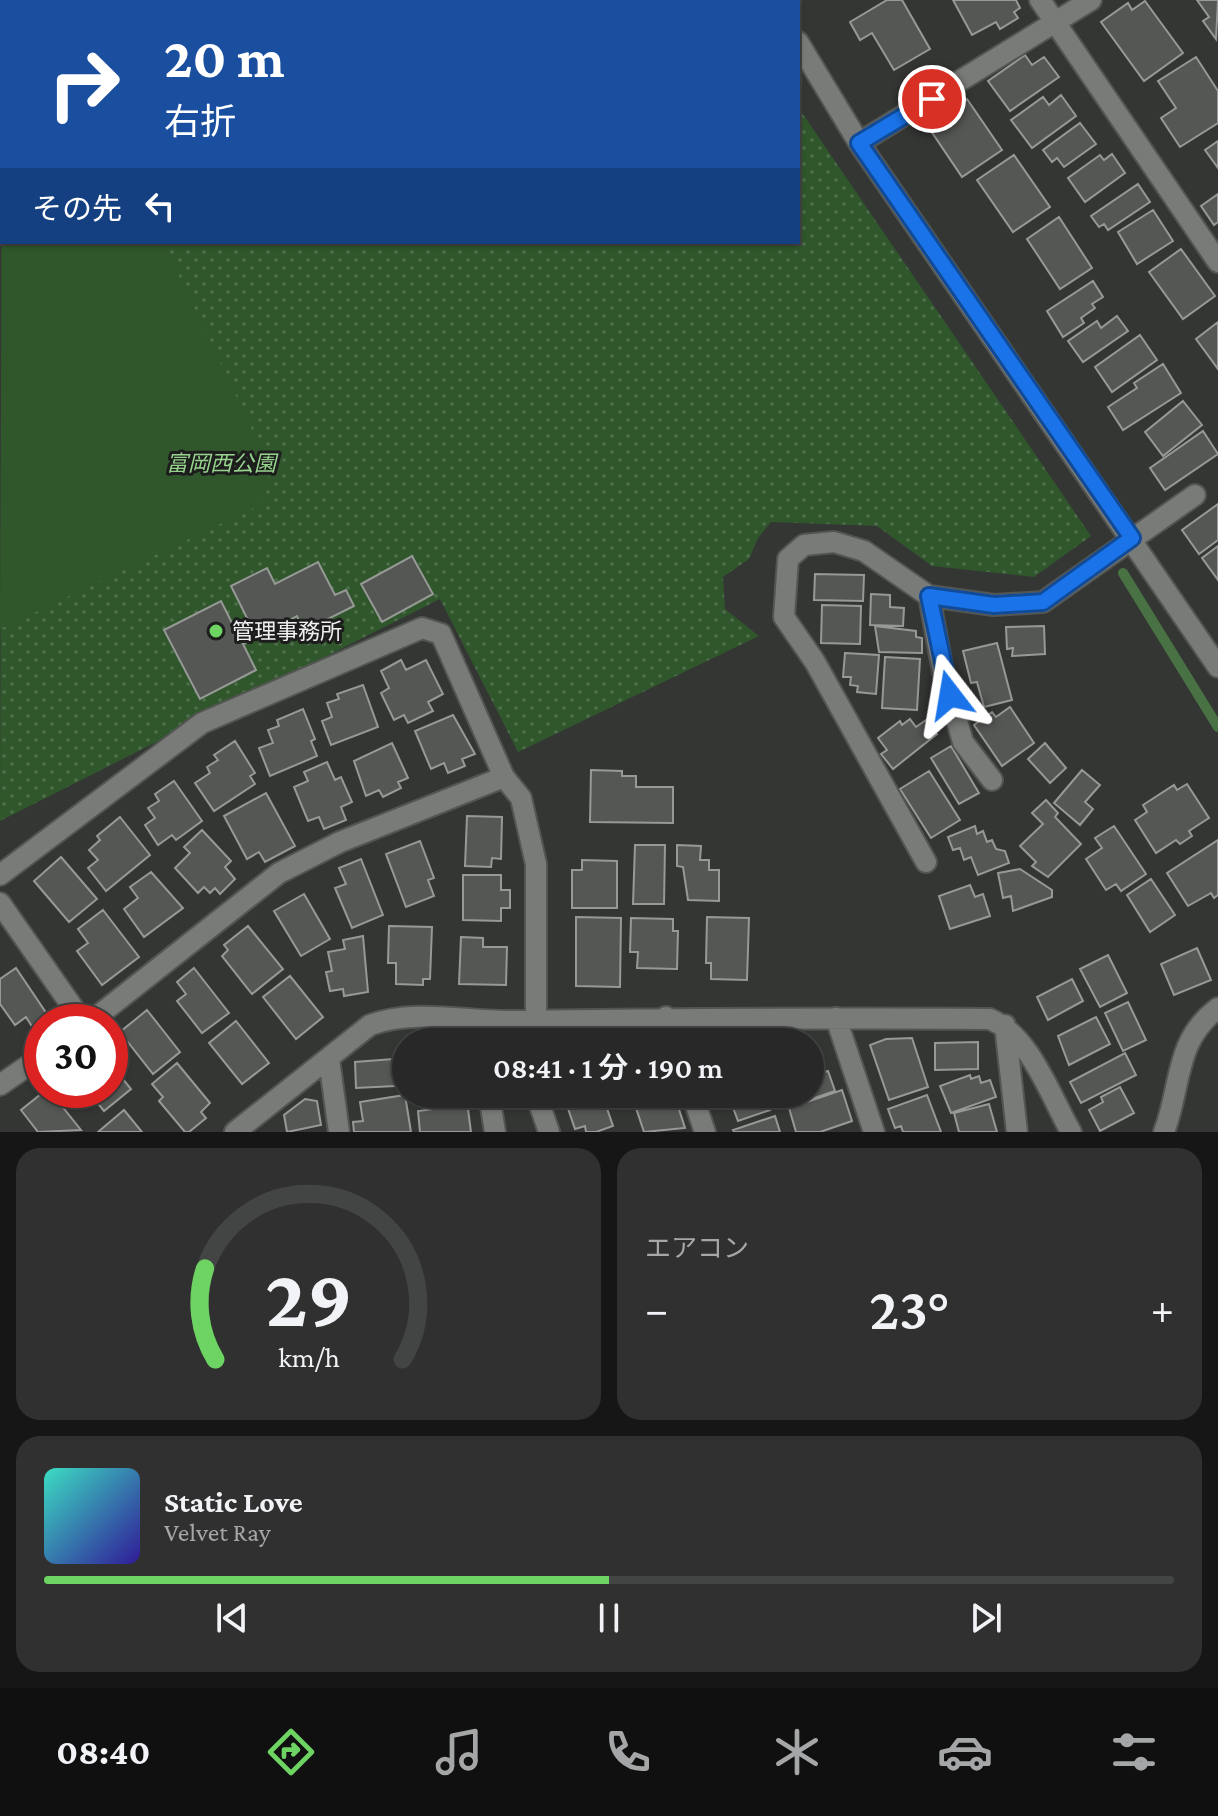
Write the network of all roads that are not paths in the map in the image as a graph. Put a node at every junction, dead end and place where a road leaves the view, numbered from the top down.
1 (1040, 0) edge
2 (1091, 0) edge
3 (1053, 24) junction
4 (800, 45) edge
5 (859, 143) junction
6 (1218, 262) edge
7 (1195, 495) dead end
8 (1132, 538) junction
9 (929, 596) junction
10 (1218, 667) edge
11 (504, 777) junction
12 (992, 780) dead end
13 (926, 862) dead end
14 (0, 875) edge
15 (0, 903) edge
16 (70, 1004) edge
17 (113, 1004) edge
18 (1218, 1008) edge
19 (666, 1017) junction
20 (536, 1018) junction
21 (836, 1018) junction
22 (478, 1020) junction
23 (511, 1021) junction
24 (1005, 1025) junction
25 (479, 1028) edge
26 (513, 1028) edge
27 (670, 1028) edge
28 (329, 1059) junction
29 (24, 1068) edge
30 (0, 1085) edge
31 (491, 1108) edge
32 (541, 1108) edge
33 (697, 1108) edge
34 (235, 1132) edge
35 (339, 1132) edge
36 (495, 1132) edge
37 (549, 1132) edge
38 (705, 1132) edge
39 (874, 1132) edge
40 (1017, 1132) edge
41 (1071, 1132) edge
42 (1164, 1132) edge

1 - 3 street
2 - 3 street
3 - 5 street
3 - 6 street
4 - 5 street
5 - 8 street
7 - 8 street
8 - 9 street
8 - 10 street
9 - 12 street
9 - 13 street
11 - 14 street
11 - 17 street
11 - 20 street
15 - 16 street
18 - 42 street
19 - 20 street
19 - 21 street
19 - 27 street
20 - 23 street
21 - 24 street
21 - 39 street
22 - 23 street
22 - 25 street
22 - 28 street
23 - 26 street
24 - 40 street
24 - 41 street
28 - 34 street
28 - 35 street
29 - 30 street
31 - 36 street
32 - 37 street
33 - 38 street

